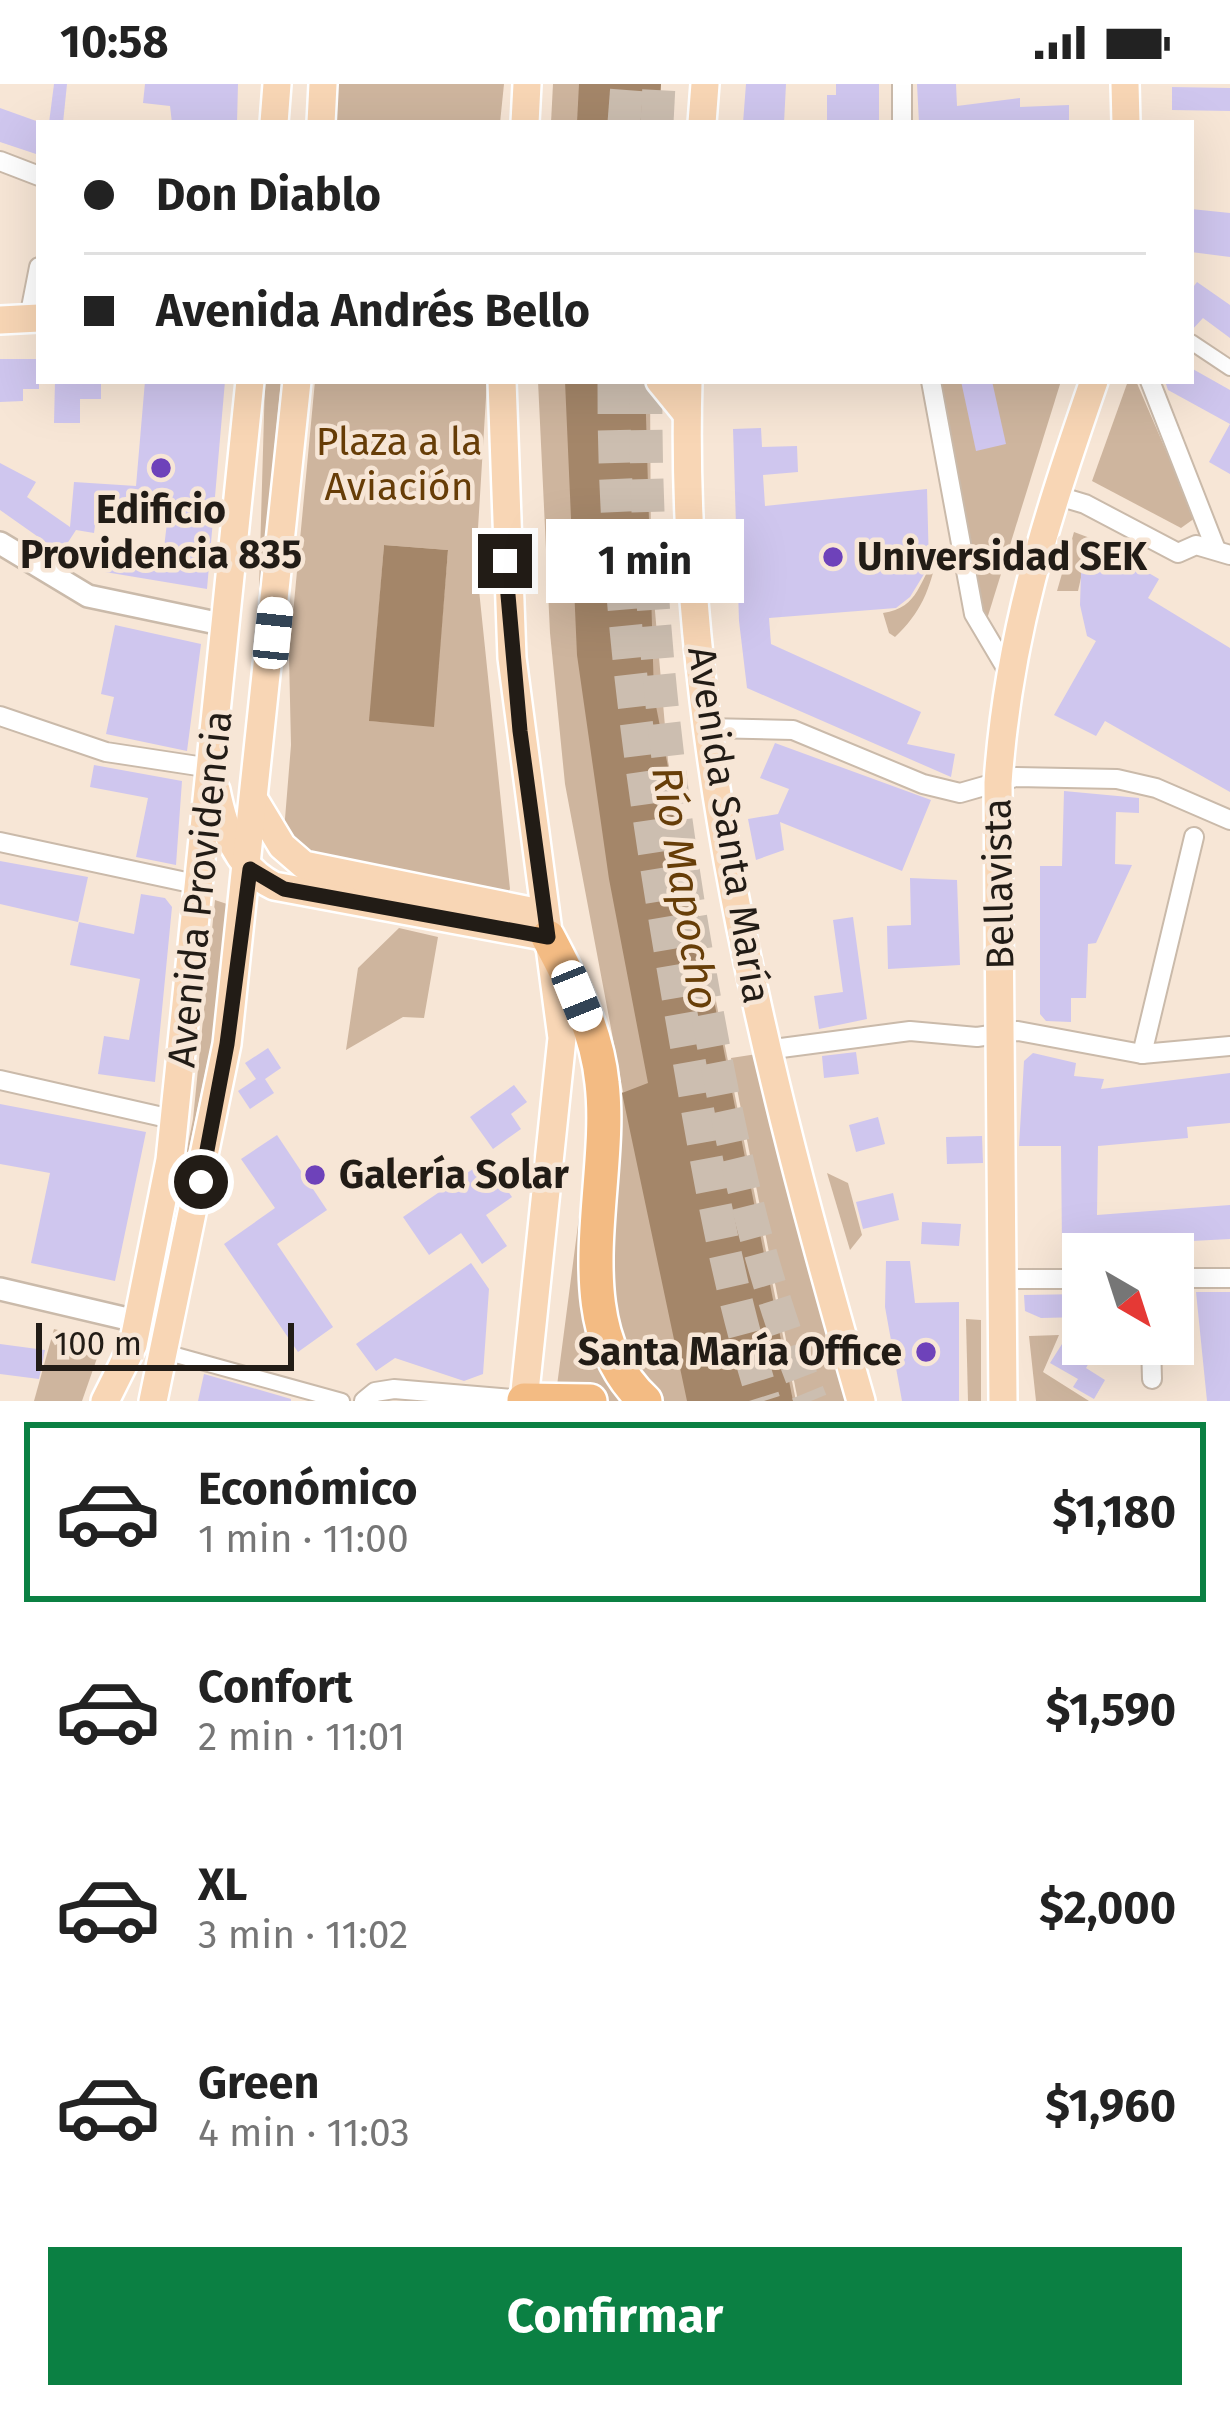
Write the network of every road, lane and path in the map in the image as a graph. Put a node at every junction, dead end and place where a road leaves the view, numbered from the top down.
1 (277, 84) edge
2 (323, 84) edge
3 (527, 84) edge
4 (705, 84) edge
5 (902, 84) edge
6 (1126, 84) edge
7 (274, 120) edge
8 (321, 120) edge
9 (525, 120) edge
10 (702, 120) edge
11 (902, 120) edge
12 (1126, 120) edge
13 (0, 161) edge
14 (36, 175) edge
15 (34, 319) edge
16 (0, 320) edge
17 (1194, 344) edge
18 (1230, 368) edge
19 (250, 384) edge
20 (297, 384) edge
21 (502, 384) edge
22 (662, 384) edge
23 (688, 384) edge
24 (932, 384) edge
25 (1093, 384) edge
26 (1151, 384) edge
27 (687, 414) junction
28 (1055, 495) junction
29 (0, 543) edge
30 (1222, 551) edge
31 (226, 625) junction
32 (1009, 673) junction
33 (0, 716) edge
34 (706, 728) junction
35 (211, 768) junction
36 (998, 783) junction
37 (256, 803) junction
38 (1230, 820) edge
39 (1194, 836) dead end
40 (0, 842) edge
41 (250, 869) junction
42 (200, 885) junction
43 (547, 926) junction
44 (1001, 1034) junction
45 (1230, 1046) edge
46 (766, 1050) junction
47 (1142, 1054) junction
48 (0, 1080) edge
49 (176, 1120) junction
50 (1194, 1278) edge
51 (1230, 1278) edge
52 (1002, 1279) junction
53 (1062, 1279) edge
54 (0, 1289) edge
55 (138, 1322) junction
56 (167, 1341) junction
57 (1152, 1365) edge
58 (1152, 1379) dead end
59 (524, 1400) edge
60 (105, 1401) edge
61 (153, 1401) edge
62 (341, 1401) edge
63 (364, 1401) edge
64 (590, 1401) edge
65 (645, 1401) edge
66 (860, 1401) edge
67 (1003, 1401) edge

1 - 7 main road
2 - 8 main road
3 - 9 main road
4 - 10 main road
5 - 11 street
6 - 12 main road
13 - 14 street
15 - 16 main road
17 - 18 street
19 - 31 main road, Avenida Providencia
20 - 37 main road, Avenida Providencia
21 - 43 main road
22 - 27 main road
23 - 27 main road, Avenida Santa María
24 - 32 street
25 - 28 main road, Bellavista
26 - 30 street
27 - 34 main road, Avenida Santa María
28 - 30 street
28 - 32 main road, Bellavista
29 - 31 street
31 - 35 main road, Avenida Providencia
32 - 36 main road, Bellavista
33 - 35 street
34 - 36 street
34 - 46 main road, Avenida Santa María
35 - 41 main road
35 - 42 main road, Avenida Providencia
36 - 38 street
36 - 44 main road, Bellavista
37 - 41 main road, Avenida Providencia
37 - 43 main road
39 - 47 street
40 - 42 street
41 - 43 main road
41 - 56 main road, Avenida Providencia
42 - 49 main road, Avenida Providencia
43 - 59 main road
43 - 65 highway
44 - 46 street
44 - 47 street
44 - 52 main road, Bellavista
45 - 47 street
46 - 66 main road, Avenida Santa María
48 - 49 street
49 - 55 main road, Avenida Providencia
50 - 51 street
52 - 53 street
52 - 67 main road, Bellavista
54 - 55 street
55 - 56 street
55 - 60 main road, Avenida Providencia
56 - 61 main road, Avenida Providencia
56 - 62 street
57 - 58 street
59 - 63 street
59 - 64 highway

